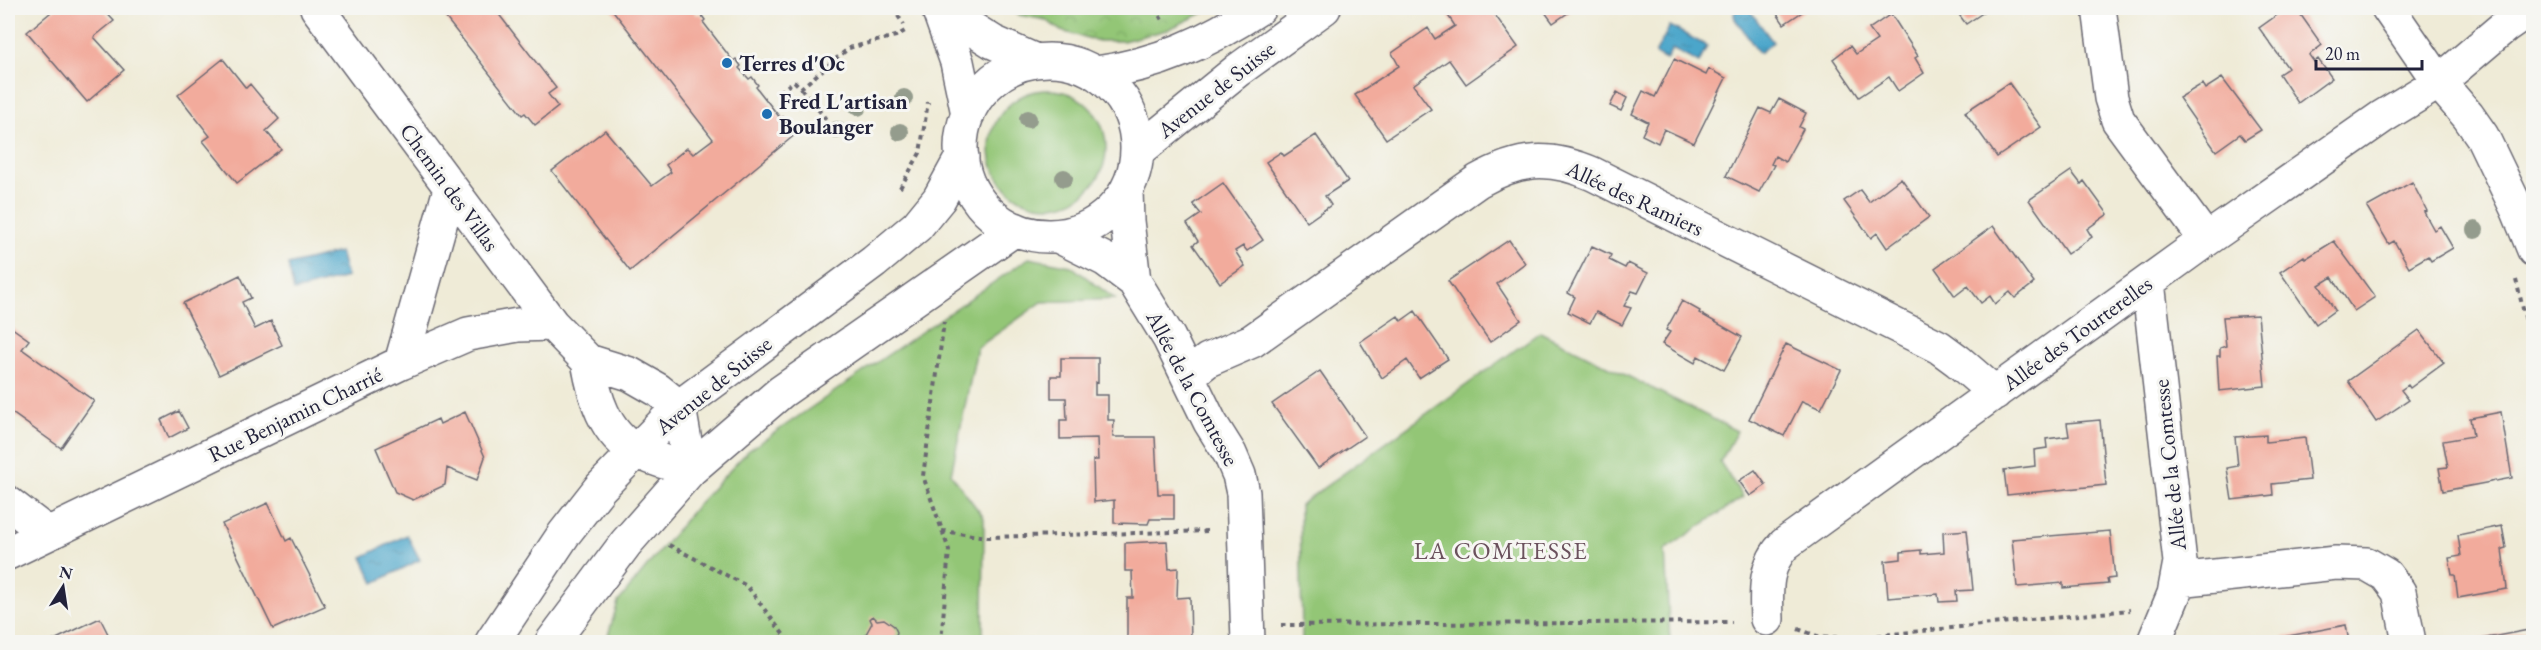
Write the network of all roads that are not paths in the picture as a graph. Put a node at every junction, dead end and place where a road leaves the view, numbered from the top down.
1 (317, 8) edge
2 (938, 8) edge
3 (1259, 8) edge
4 (1324, 8) edge
5 (2099, 8) edge
6 (2388, 8) edge
7 (2531, 8) edge
8 (1036, 61) junction
9 (1096, 74) junction
10 (2439, 82) junction
11 (968, 114) junction
12 (1137, 152) junction
13 (962, 157) junction
14 (450, 189) junction
15 (1126, 191) junction
16 (1015, 229) junction
17 (1059, 236) junction
18 (2206, 240) junction
19 (2534, 250) edge
20 (1134, 281) junction
21 (2148, 282) junction
22 (552, 324) junction
23 (588, 361) junction
24 (401, 363) junction
25 (1188, 375) junction
26 (1995, 393) junction
27 (679, 407) junction
28 (636, 451) junction
29 (690, 470) junction
30 (8, 503) edge
31 (47, 533) junction
32 (8, 553) edge
33 (2178, 580) junction
34 (1767, 619) road end
35 (571, 629) edge
36 (1247, 634) edge
37 (492, 642) edge
38 (552, 642) edge
39 (2154, 642) edge
40 (2409, 642) edge

1 - 14 street, Chemin des Villas
2 - 8 street
2 - 11 street
3 - 9 street, Avenue de Suisse
4 - 12 street, Avenue de Suisse
5 - 18 street
6 - 10 street
7 - 10 street, Allée des Tourterelles
8 - 9 street
8 - 11 street
9 - 12 street
10 - 18 street, Allée des Tourterelles
10 - 19 street
11 - 13 street
12 - 15 street
13 - 16 street
13 - 27 street, Avenue de Suisse
14 - 22 street, Chemin des Villas
14 - 24 street
15 - 17 street
15 - 20 street, Allée de la Comtesse
16 - 17 street
16 - 29 street
17 - 20 street, Allée de la Comtesse
18 - 21 street, Allée des Tourterelles
20 - 25 street, Allée de la Comtesse
21 - 26 street, Allée des Tourterelles
21 - 33 street, Allée de la Comtesse
22 - 23 street, Chemin des Villas
22 - 24 street, Rue Benjamin Charrié
23 - 27 street, Chemin des Villas
23 - 28 street
24 - 31 street, Rue Benjamin Charrié
25 - 26 street, Allée des Ramiers
25 - 36 street, Allée de la Comtesse
26 - 34 street, Allée des Tourterelles
27 - 28 street, Avenue de Suisse
27 - 29 street
28 - 29 street
28 - 37 street, Avenue de Suisse
29 - 35 street
30 - 31 street
31 - 32 street, Rue Benjamin Charrié
33 - 39 street, Allée de la Comtesse
33 - 40 street
35 - 38 street

